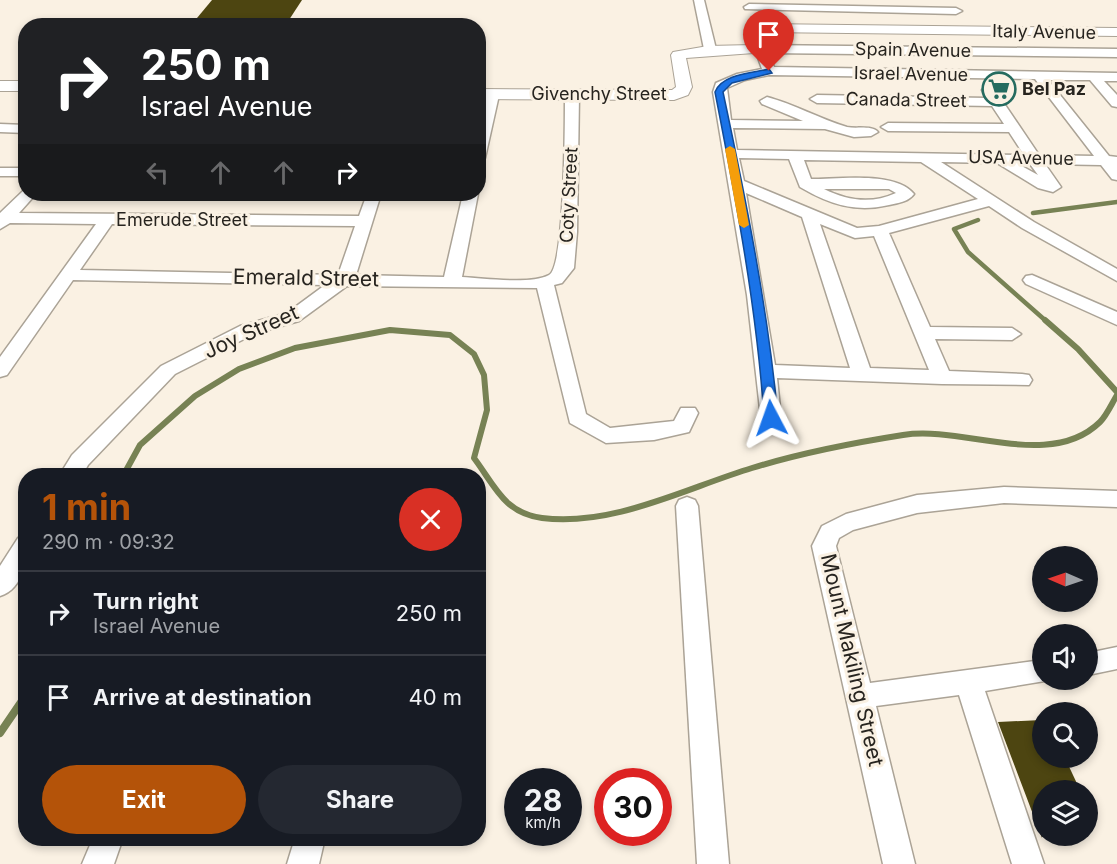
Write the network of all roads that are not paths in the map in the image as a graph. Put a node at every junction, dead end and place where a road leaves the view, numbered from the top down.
1 (699, 0) edge
2 (748, 4) edge
3 (891, 5) edge
4 (956, 11) dead end
5 (755, 28) junction
6 (906, 30) junction
7 (1114, 36) edge
8 (710, 49) junction
9 (761, 49) junction
10 (918, 50) junction
11 (1117, 53) edge
12 (769, 71) junction
13 (933, 74) junction
14 (978, 75) junction
15 (1039, 76) junction
16 (1092, 76) junction
17 (1117, 77) edge
18 (0, 86) edge
19 (18, 86) edge
20 (486, 95) edge
21 (572, 95) junction
22 (817, 99) dead end
23 (767, 101) dead end
24 (996, 102) junction
25 (1117, 103) edge
26 (725, 124) junction
27 (826, 125) junction
28 (888, 127) dead end
29 (1014, 128) junction
30 (0, 129) edge
31 (18, 129) edge
32 (871, 132) dead end
33 (731, 154) junction
34 (795, 155) junction
35 (998, 157) junction
36 (925, 158) junction
37 (1035, 158) junction
38 (1111, 161) edge
39 (0, 172) edge
40 (18, 172) edge
41 (1117, 176) edge
42 (738, 184) junction
43 (805, 184) junction
44 (21, 201) edge
45 (372, 201) edge
46 (469, 201) edge
47 (995, 204) junction
48 (810, 217) junction
49 (107, 219) junction
50 (2, 220) edge
51 (363, 221) junction
52 (880, 231) junction
53 (68, 275) junction
54 (1117, 276) edge
55 (346, 278) junction
56 (1032, 280) dead end
57 (452, 282) junction
58 (544, 283) junction
59 (1117, 320) edge
60 (923, 333) junction
61 (1011, 334) dead end
62 (0, 371) edge
63 (767, 371) junction
64 (862, 374) junction
65 (942, 378) junction
66 (1022, 380) dead end
67 (688, 413) dead end
68 (771, 418) dead end
69 (75, 468) edge
70 (1117, 500) edge
71 (687, 506) dead end
72 (18, 558) edge
73 (0, 586) edge
74 (1117, 658) edge
75 (1098, 662) edge
76 (1032, 674) edge
77 (969, 684) junction
78 (861, 696) junction
79 (105, 846) edge
80 (308, 846) edge
81 (98, 864) edge
82 (303, 864) edge
83 (713, 864) edge
84 (899, 864) edge
85 (1028, 864) edge

1 - 8 street
2 - 3 street
2 - 5 street
3 - 4 street
3 - 6 street
5 - 6 street, Italy Avenue
5 - 9 street
6 - 7 street, Italy Avenue
6 - 10 street
8 - 9 street, Spain Avenue
8 - 21 street, Givenchy Street
9 - 10 street, Spain Avenue
9 - 12 street
10 - 11 street, Spain Avenue
10 - 13 street
12 - 13 street, Israel Avenue
12 - 26 street, Israel Avenue
13 - 14 street, Israel Avenue
14 - 15 street, Israel Avenue
14 - 24 street
15 - 16 street, Israel Avenue
15 - 38 street
16 - 17 street, Israel Avenue
16 - 25 street
18 - 19 street
20 - 21 street, Givenchy Street
21 - 58 street, Coty Street
22 - 24 street, Canada Street
23 - 27 street
24 - 29 street
26 - 27 street
26 - 33 street
27 - 32 street
28 - 29 street
29 - 37 street
30 - 31 street
33 - 34 street, USA Avenue
33 - 42 street
34 - 36 street, USA Avenue
34 - 43 street
35 - 36 street, USA Avenue
35 - 37 street, USA Avenue
35 - 37 street
36 - 47 street
37 - 38 street, USA Avenue
38 - 41 street
39 - 40 street
42 - 48 street
42 - 63 street
43 - 43 street
44 - 50 street
45 - 51 street
46 - 57 street
47 - 52 street
47 - 54 street
48 - 52 street
48 - 64 street
49 - 50 street, Emerude Street
49 - 51 street, Emerude Street
49 - 53 street
51 - 55 street
52 - 60 street
53 - 55 street, Emerald Street
53 - 62 street
55 - 57 street, Emerald Street
55 - 69 street, Joy Street
56 - 59 street
57 - 58 street, Emerald Street
58 - 67 street
60 - 61 street
60 - 65 street
63 - 64 street
63 - 68 street
64 - 65 street
65 - 66 street
70 - 78 street, Mount Makiling Street
71 - 83 street
72 - 73 street
74 - 75 street
76 - 77 street
77 - 78 street
77 - 85 street
78 - 84 street, Mount Makiling Street
79 - 81 street
80 - 82 street

